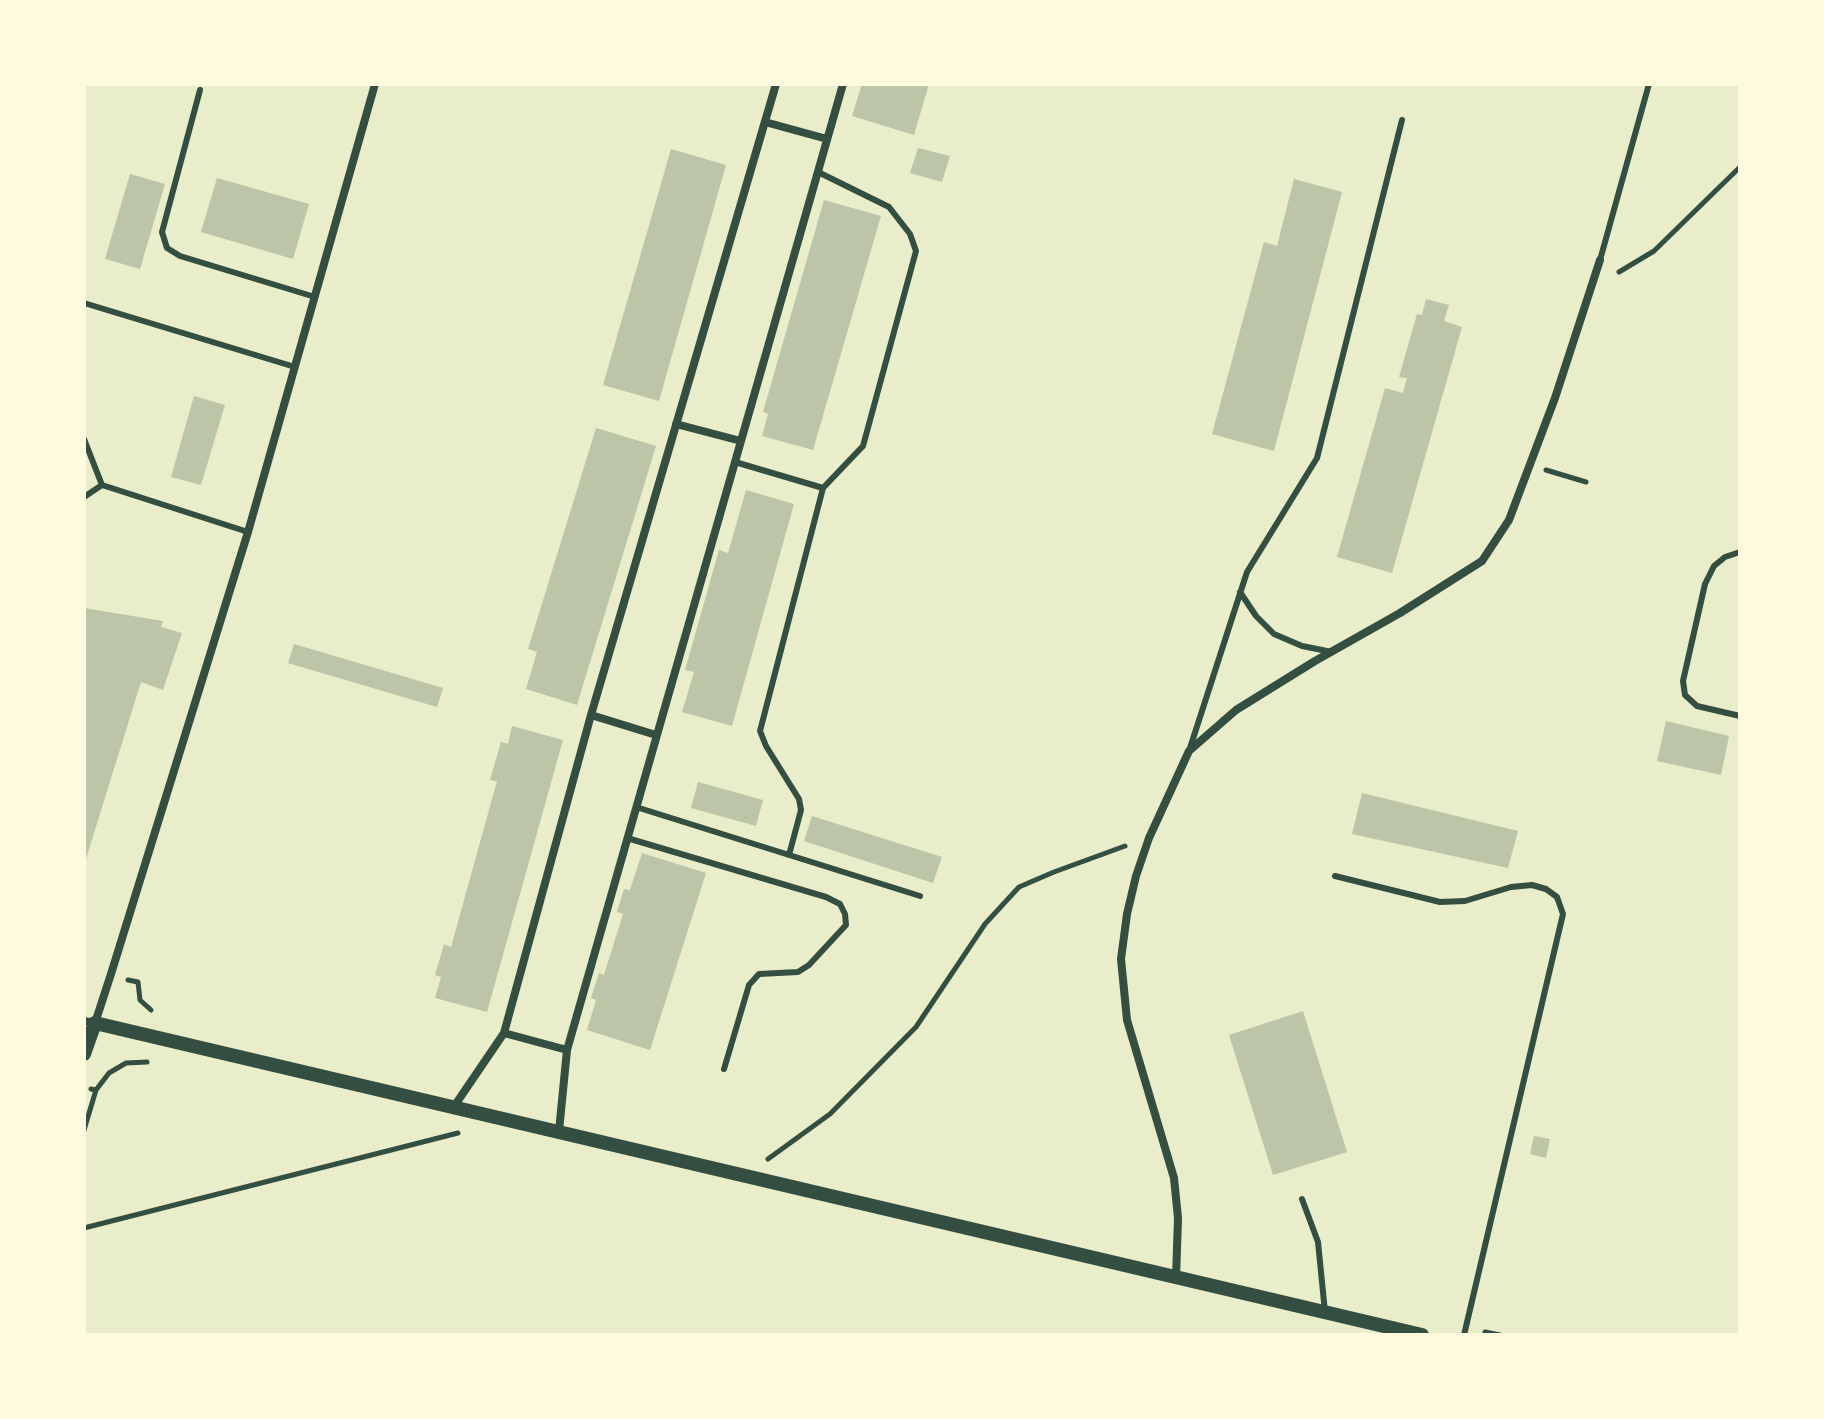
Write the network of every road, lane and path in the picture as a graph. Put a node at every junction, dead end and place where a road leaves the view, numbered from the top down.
1 (375, 84) edge
2 (776, 84) edge
3 (843, 84) edge
4 (1649, 84) edge
5 (200, 90) dead end
6 (1402, 120) dead end
7 (765, 122) junction
8 (827, 139) junction
9 (1740, 167) edge
10 (818, 172) junction
11 (1600, 260) joint
12 (1591, 290) junction
13 (315, 297) junction
14 (84, 303) edge
15 (295, 367) junction
16 (676, 424) junction
17 (84, 439) edge
18 (741, 441) junction
19 (735, 462) junction
20 (1530, 465) junction
21 (1586, 482) dead end
22 (102, 485) junction
23 (823, 488) junction
24 (84, 497) edge
25 (248, 532) junction
26 (1740, 552) edge
27 (1240, 592) junction
28 (1332, 652) junction
29 (591, 715) junction
30 (1740, 716) edge
31 (656, 735) junction
32 (1189, 751) junction
33 (636, 807) junction
34 (627, 838) junction
35 (1149, 838) junction
36 (789, 855) junction
37 (1335, 876) dead end
38 (920, 896) dead end
39 (111, 974) junction
40 (153, 1012) dead end
41 (90, 1022) edge
42 (504, 1033) junction
43 (567, 1050) junction
44 (84, 1054) edge
45 (724, 1069) dead end
46 (96, 1090) dead end
47 (453, 1108) junction
48 (84, 1130) edge
49 (559, 1131) junction
50 (458, 1133) dead end
51 (765, 1161) dead end
52 (1302, 1199) dead end
53 (84, 1228) edge
54 (1176, 1278) junction
55 (1325, 1312) junction
56 (1422, 1335) edge
57 (1464, 1335) edge

1 - 13 street
2 - 7 street
3 - 8 street
4 - 11 lane
5 - 13 lane
6 - 27 lane
7 - 8 street
7 - 16 street
8 - 10 street
9 - 12 path
10 - 18 street
10 - 23 lane
11 - 12 street
12 - 20 street
13 - 15 street
14 - 15 lane
15 - 25 street
16 - 18 street
16 - 29 street
17 - 22 lane
18 - 19 street
19 - 23 lane
19 - 31 street
20 - 21 path
20 - 28 street
22 - 24 lane
22 - 25 lane
23 - 36 lane
25 - 39 street
26 - 30 lane
27 - 28 lane
27 - 32 lane
28 - 32 street
29 - 31 street
29 - 42 street
31 - 33 street
32 - 35 street
33 - 34 street
33 - 36 lane
34 - 43 street
34 - 45 lane
35 - 51 path
35 - 54 street
36 - 38 lane
37 - 57 lane
39 - 40 path
39 - 41 street
41 - 44 street
41 - 47 street
42 - 43 street
42 - 47 street
43 - 49 street
46 - 48 path
47 - 49 street
49 - 54 street
50 - 53 path
52 - 55 lane
54 - 55 street
55 - 56 street

